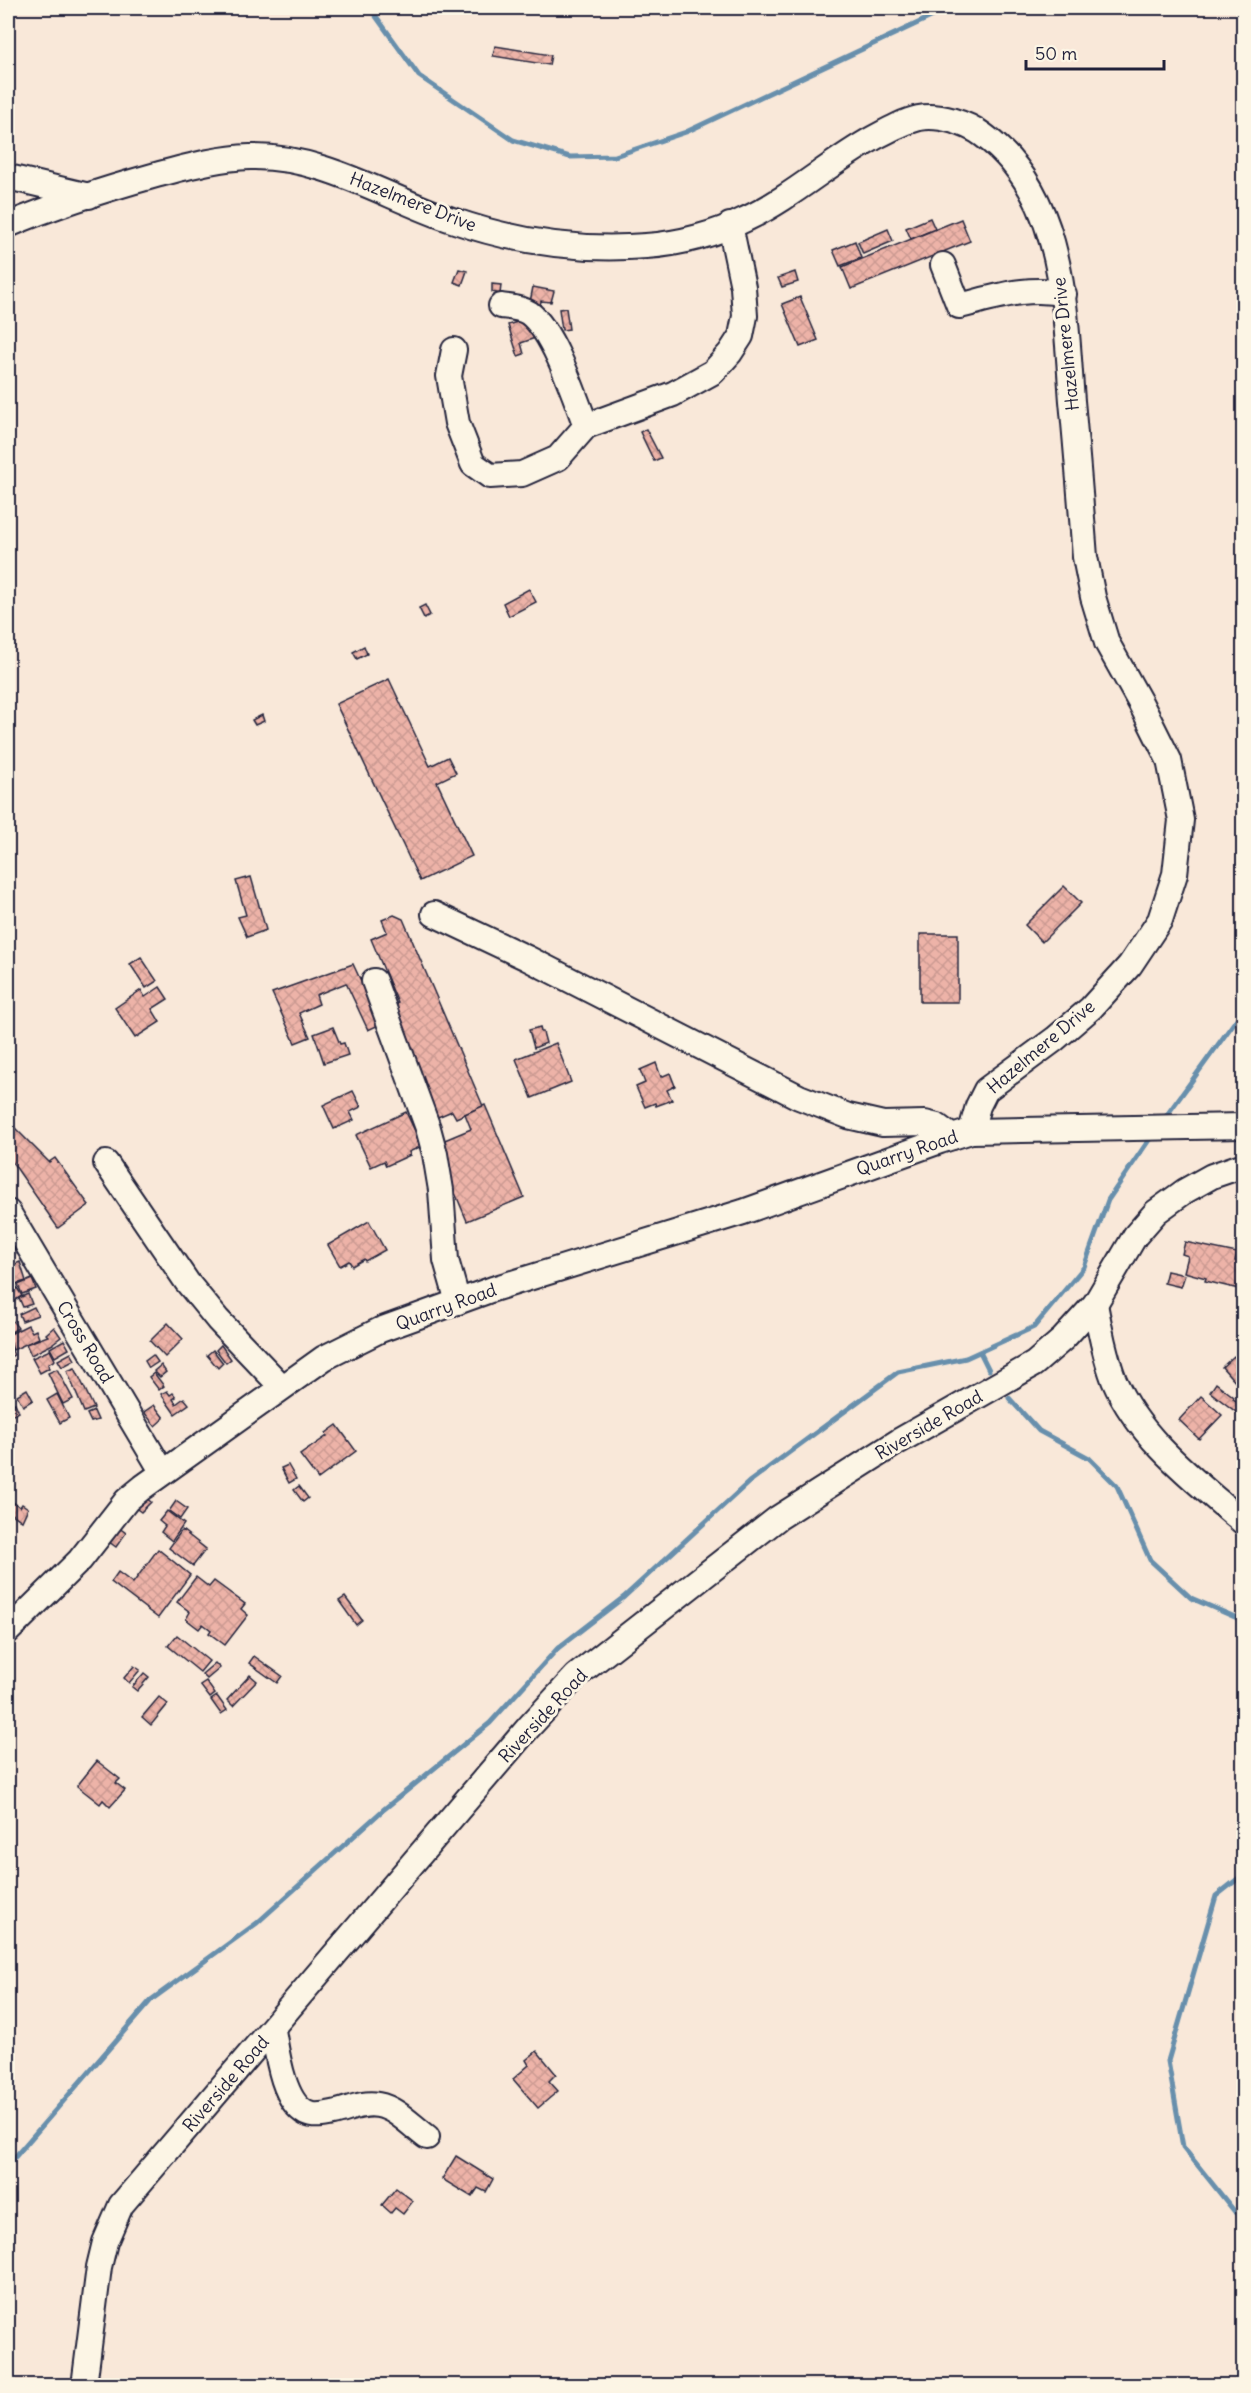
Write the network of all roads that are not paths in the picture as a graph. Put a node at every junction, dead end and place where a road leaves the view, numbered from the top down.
1 (8, 177) edge
2 (89, 196) junction
3 (8, 225) edge
4 (730, 225) junction
5 (943, 265) dead end
6 (1064, 294) junction
7 (501, 306) dead end
8 (454, 350) dead end
9 (586, 426) junction
10 (434, 914) dead end
11 (374, 981) dead end
12 (1244, 1126) edge
13 (961, 1134) junction
14 (106, 1163) dead end
15 (1244, 1165) edge
16 (8, 1212) edge
17 (458, 1302) junction
18 (1095, 1304) junction
19 (281, 1386) junction
20 (162, 1471) junction
21 (1244, 1523) edge
22 (8, 1631) edge
23 (273, 2030) junction
24 (427, 2137) dead end
25 (84, 2385) edge

1 - 2 street
2 - 3 street, Hazelmere Drive
2 - 4 street, Hazelmere Drive
4 - 6 street, Hazelmere Drive
4 - 9 street
5 - 6 street
6 - 13 street, Hazelmere Drive
7 - 9 street
8 - 9 street
10 - 13 street
11 - 17 street
12 - 13 street
13 - 17 street, Quarry Road
14 - 19 street
15 - 18 street, Riverside Road
16 - 20 street, Cross Road
17 - 19 street, Quarry Road
18 - 21 street
18 - 23 street, Riverside Road
19 - 20 street, Quarry Road
20 - 22 street, Quarry Road
23 - 24 street
23 - 25 street, Riverside Road

